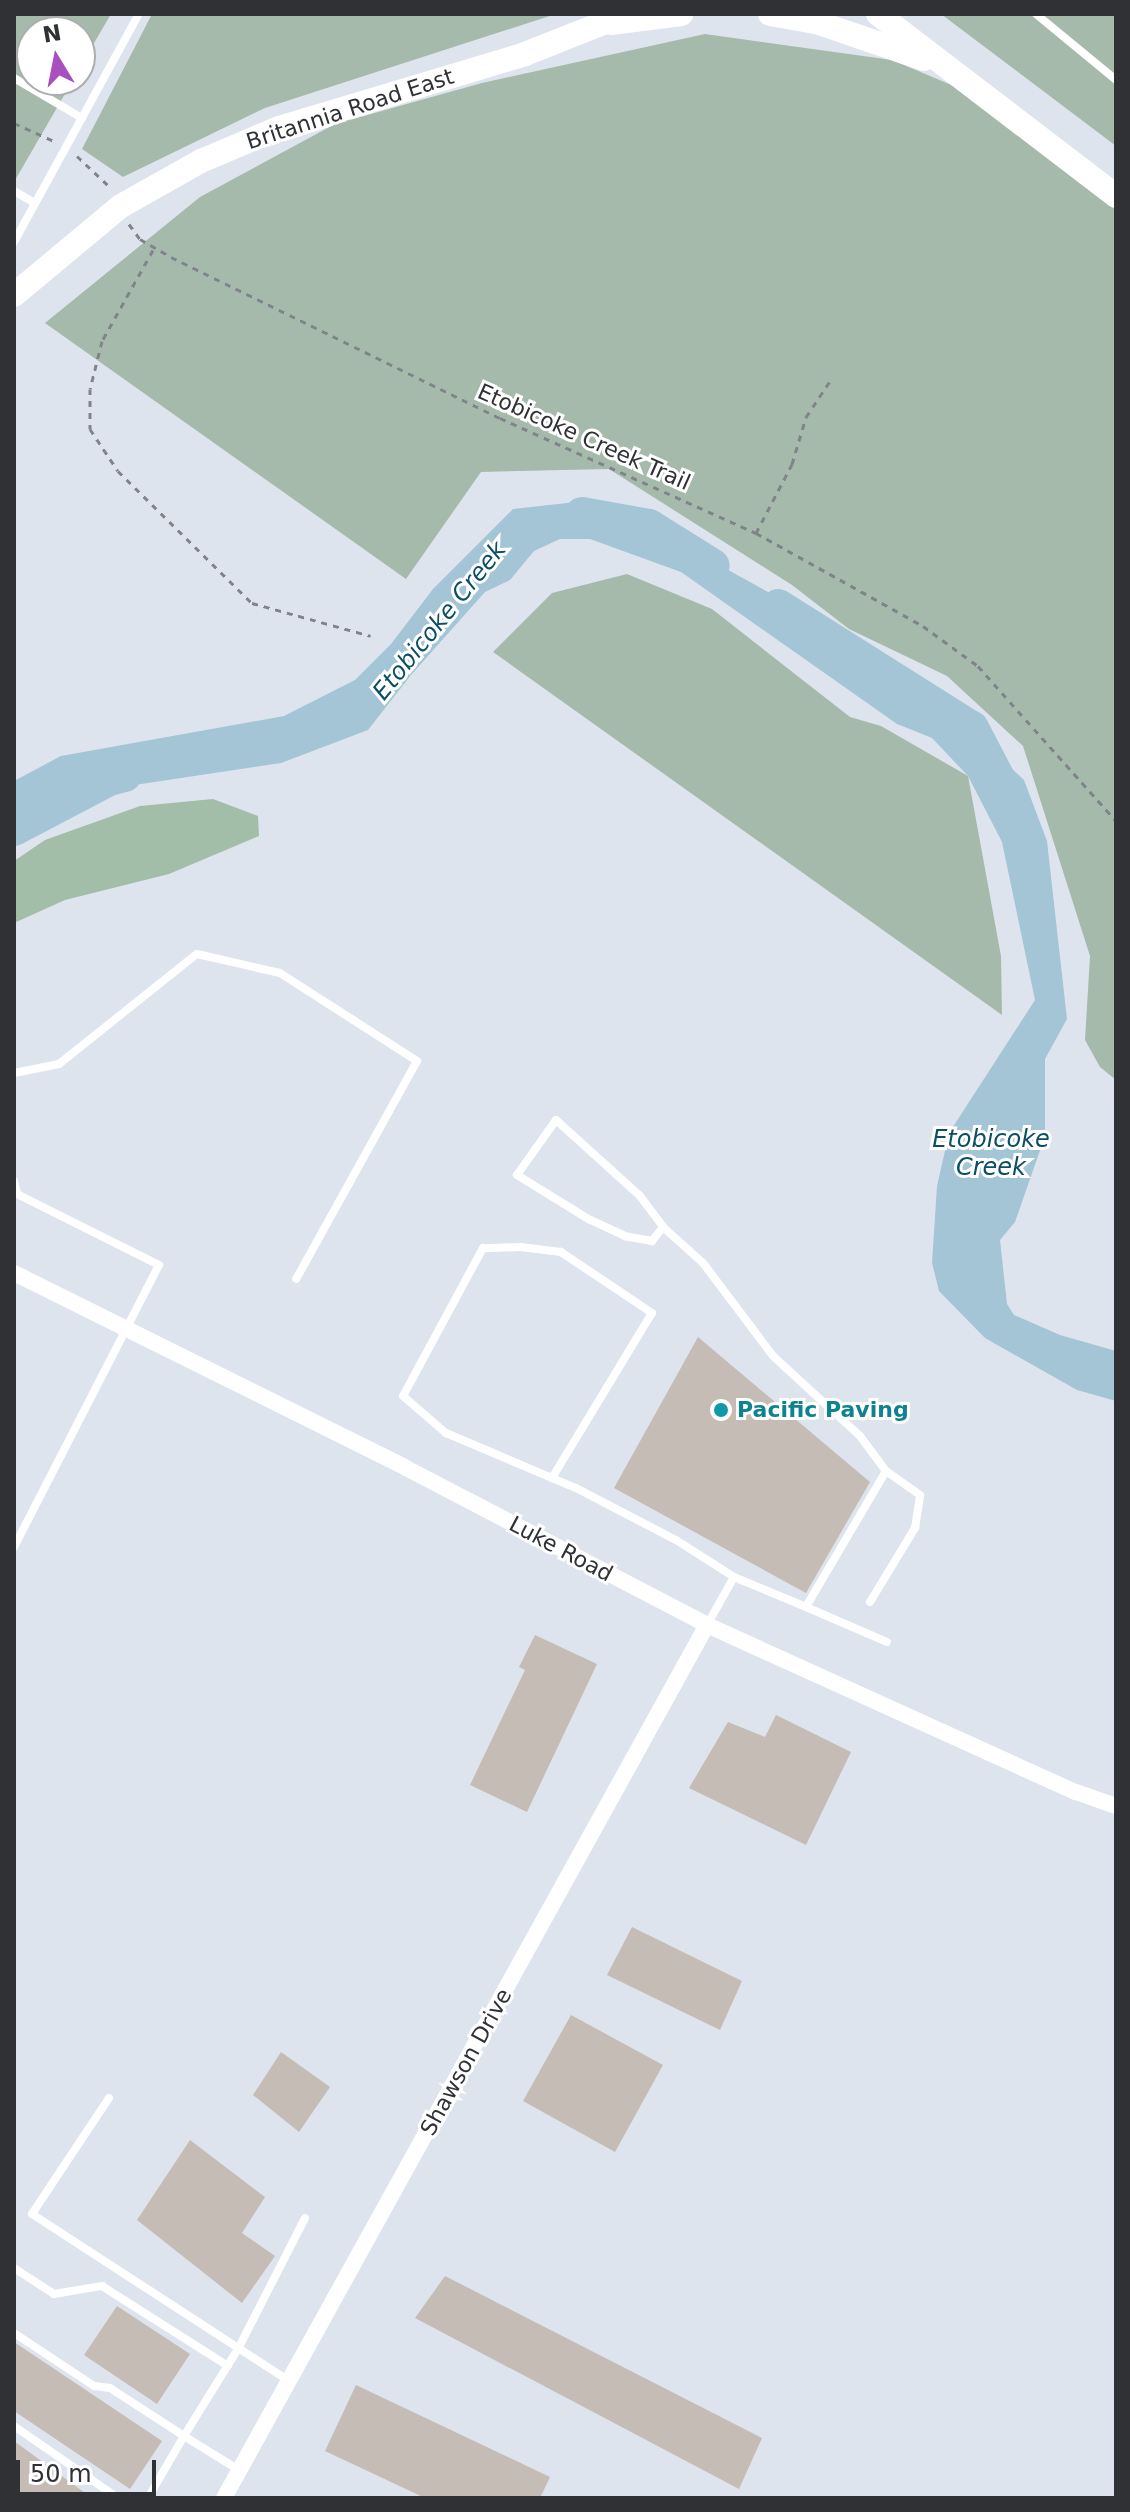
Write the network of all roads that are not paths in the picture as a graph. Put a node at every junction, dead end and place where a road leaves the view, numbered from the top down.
1 (139, 14) edge
2 (681, 14) edge
3 (770, 14) edge
4 (878, 14) edge
5 (1036, 14) edge
6 (619, 18) edge
7 (946, 66) junction
8 (14, 78) edge
9 (1116, 80) edge
10 (82, 118) junction
11 (14, 191) edge
12 (1116, 196) edge
13 (35, 203) junction
14 (14, 242) edge
15 (14, 295) edge
16 (14, 1073) edge
17 (14, 1181) edge
18 (663, 1227) junction
19 (14, 1273) edge
20 (296, 1279) dead end
21 (126, 1329) junction
22 (886, 1471) junction
23 (552, 1478) junction
24 (14, 1547) edge
25 (734, 1577) junction
26 (870, 1602) dead end
27 (806, 1607) junction
28 (707, 1625) junction
29 (887, 1642) dead end
30 (1116, 1806) edge
31 (109, 2098) dead end
32 (305, 2218) dead end
33 (14, 2268) edge
34 (14, 2333) edge
35 (238, 2349) junction
36 (228, 2366) junction
37 (289, 2381) junction
38 (14, 2426) edge
39 (184, 2436) junction
40 (239, 2470) junction
41 (118, 2498) edge
42 (148, 2498) edge
43 (224, 2498) edge

1 - 10 lane
2 - 6 street, Britannia Road East
3 - 7 street
4 - 7 street
5 - 9 lane
6 - 15 street, Britannia Road East
7 - 12 street
8 - 10 lane
10 - 13 lane
11 - 13 lane
13 - 14 lane
16 - 20 lane
17 - 21 lane
18 - 18 lane
18 - 22 lane
19 - 21 street, Luke Road
21 - 24 lane
21 - 28 street, Luke Road
22 - 26 lane
22 - 27 lane
23 - 23 lane
23 - 25 lane
25 - 27 lane
25 - 28 lane
27 - 29 lane
28 - 30 street, Luke Road
28 - 37 street, Shawson Drive
31 - 35 lane
32 - 35 lane
33 - 36 lane
34 - 39 lane
35 - 36 lane
35 - 37 lane
36 - 39 lane
37 - 40 street, Shawson Drive
38 - 41 lane
39 - 40 lane
39 - 42 lane
40 - 43 street, Shawson Drive

